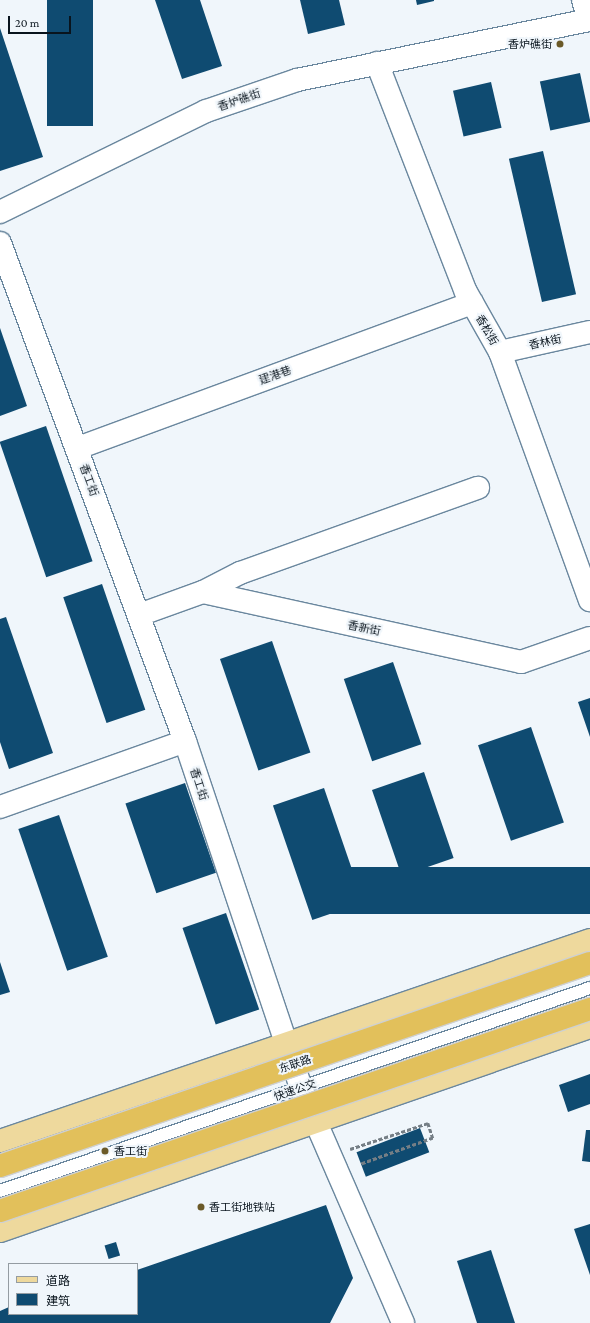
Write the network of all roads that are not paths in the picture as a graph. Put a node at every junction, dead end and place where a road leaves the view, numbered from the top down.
1 (587, 13) edge
2 (377, 63) junction
3 (0, 212) edge
4 (0, 243) edge
5 (472, 303) junction
6 (590, 332) edge
7 (500, 352) junction
8 (78, 448) junction
9 (478, 488) dead end
10 (203, 592) junction
11 (590, 600) edge
12 (139, 615) junction
13 (590, 638) edge
14 (185, 741) junction
15 (0, 807) edge
16 (590, 940) edge
17 (590, 963) edge
18 (590, 982) edge
19 (590, 988) edge
20 (590, 1009) edge
21 (590, 1027) edge
22 (286, 1044) junction
23 (299, 1084) junction
24 (314, 1122) junction
25 (0, 1141) edge
26 (0, 1166) edge
27 (0, 1183) edge
28 (0, 1191) edge
29 (0, 1211) edge
30 (0, 1231) edge
31 (403, 1323) edge

1 - 2 street, 香炉礁街
2 - 3 street, 香炉礁街
2 - 5 street, 香松街
4 - 8 street, 香工街
5 - 7 street, 香松街
5 - 8 street, 建港巷
6 - 7 street, 香林街
7 - 11 street, 香松街
8 - 12 street, 香工街
9 - 10 street
10 - 12 street
10 - 13 street, 香新街
12 - 14 street, 香工街
14 - 15 street
14 - 22 street, 香工街
16 - 22 main road
17 - 26 highway, 东联路, bridge
18 - 23 lane, 快速公交
19 - 23 lane, 快速公交
20 - 29 highway, bridge
21 - 24 main road
22 - 23 street, 香工街
22 - 25 main road
23 - 24 street, 香工街
23 - 27 lane, 快速公交
23 - 28 lane, 快速公交
24 - 30 main road
24 - 31 street, 香工街

